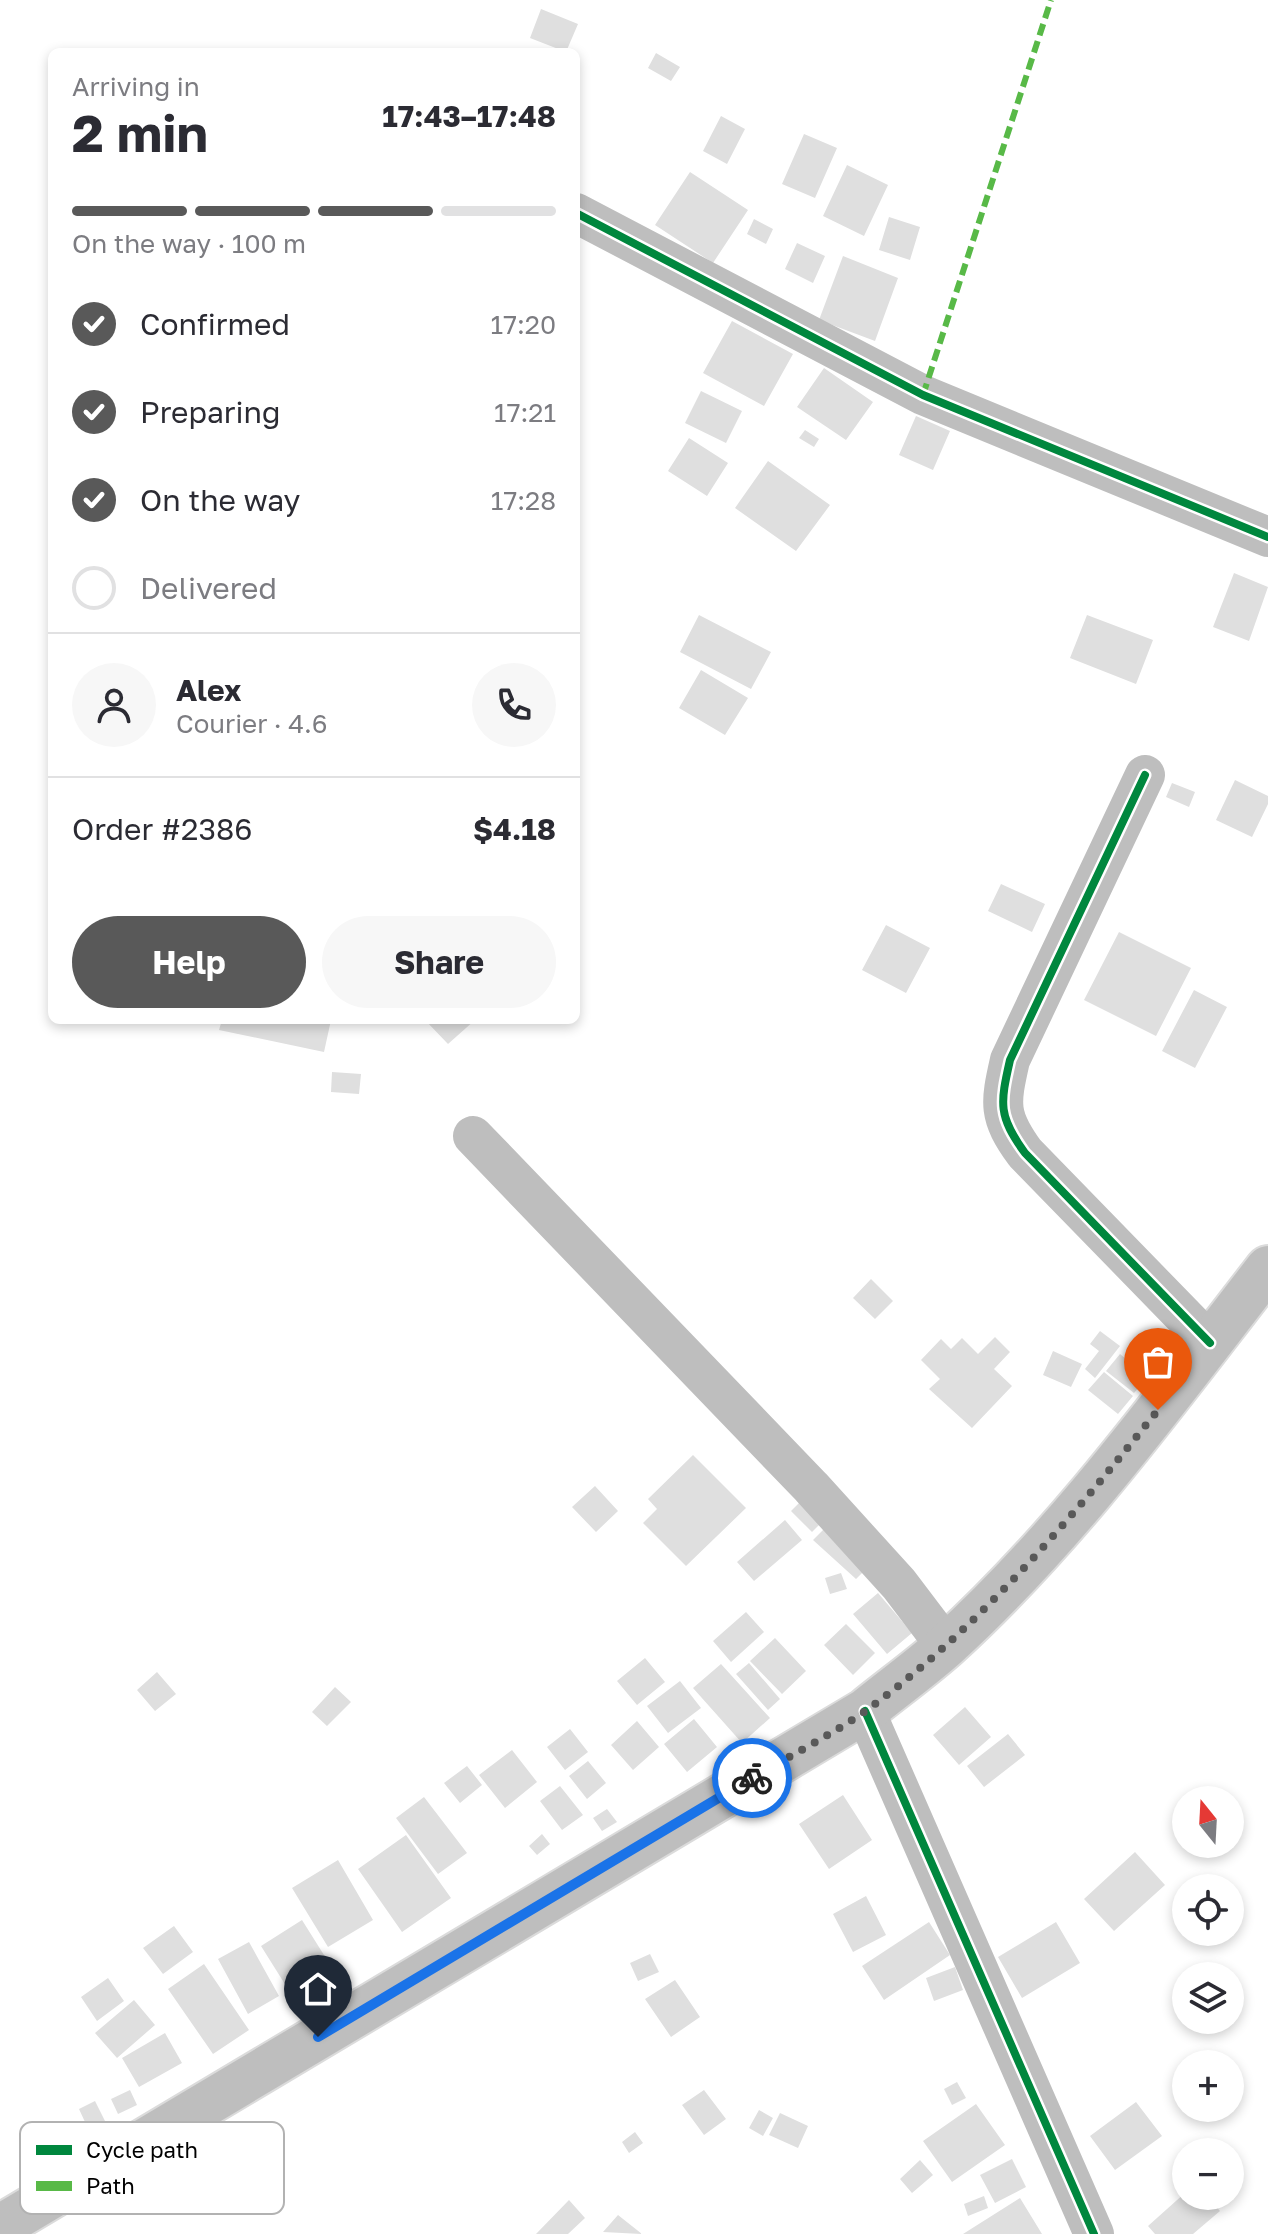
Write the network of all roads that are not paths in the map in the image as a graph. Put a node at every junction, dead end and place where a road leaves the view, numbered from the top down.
1 (580, 215) edge
2 (1268, 537) edge
3 (1145, 775) dead end
4 (473, 1136) dead end
5 (1268, 1268) edge
6 (1210, 1343) junction
7 (946, 1646) junction
8 (865, 1711) junction
9 (176, 2122) edge
10 (22, 2214) edge
11 (0, 2227) edge
12 (1094, 2234) edge

1 - 2 street
3 - 6 street
4 - 7 street
5 - 6 main road
6 - 7 main road
7 - 8 main road
8 - 9 main road
8 - 12 street
10 - 11 main road

